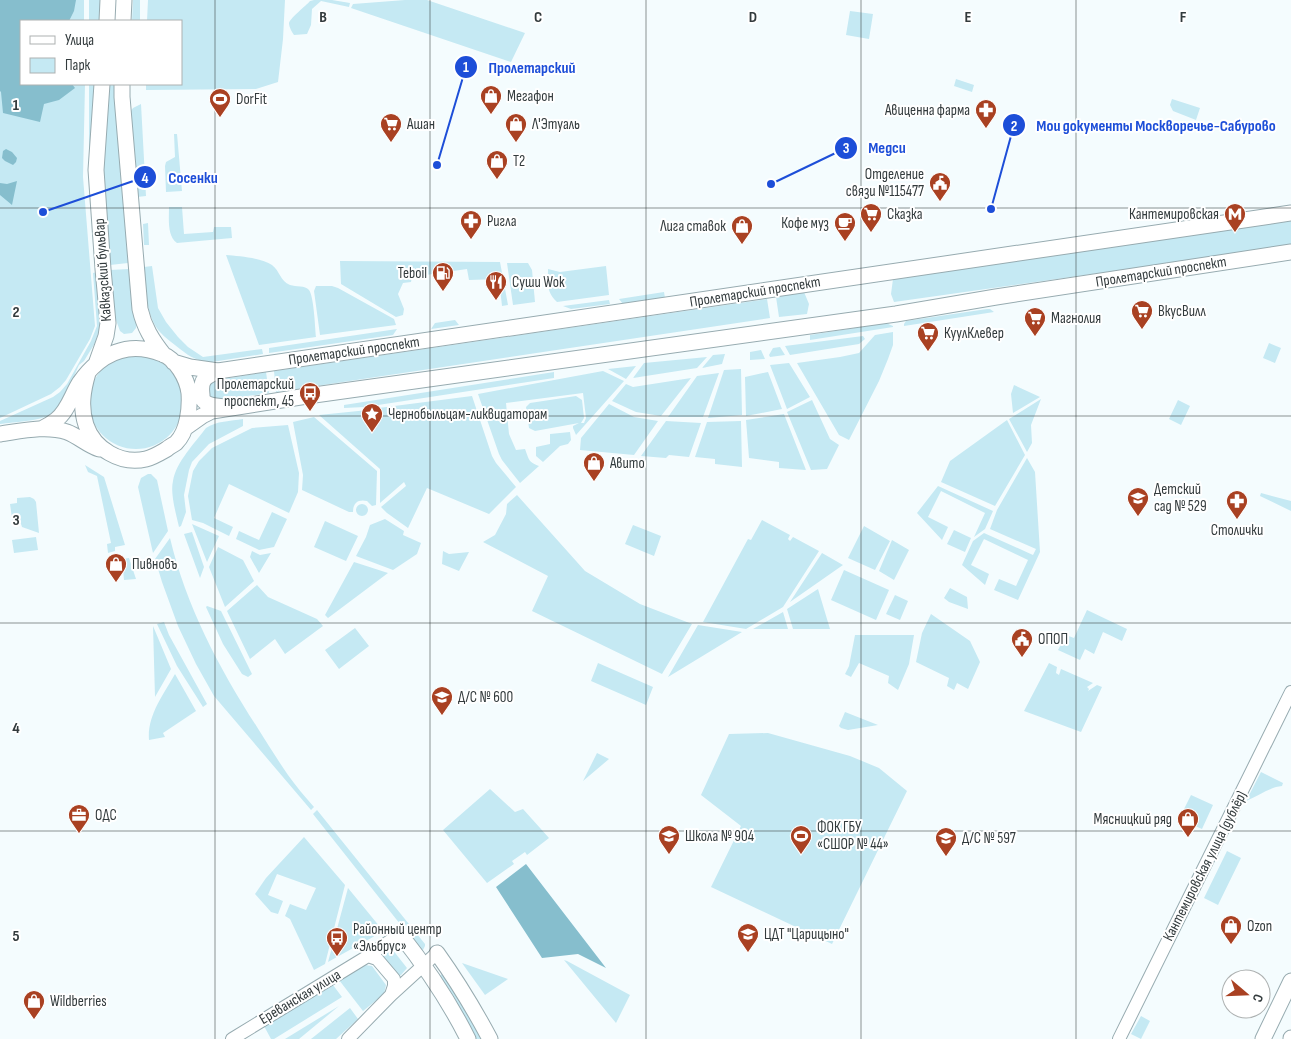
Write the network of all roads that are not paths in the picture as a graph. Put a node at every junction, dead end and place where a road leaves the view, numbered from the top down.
1 (108, 0) edge
2 (124, 0) edge
3 (107, 20) edge
4 (123, 20) edge
5 (102, 85) edge
6 (122, 85) edge
7 (1291, 213) edge
8 (1291, 252) edge
9 (169, 358) junction
10 (92, 368) junction
11 (218, 371) junction
12 (229, 408) junction
13 (43, 428) junction
14 (185, 428) junction
15 (0, 434) edge
16 (104, 450) junction
17 (1291, 692) edge
18 (400, 934) joint
19 (437, 953) joint
20 (368, 956) junction
21 (424, 965) junction
22 (1291, 980) edge
23 (391, 995) junction
24 (232, 1039) edge
25 (348, 1039) edge
26 (468, 1039) edge
27 (490, 1039) edge
28 (1119, 1039) edge
29 (1263, 1039) edge

1 - 3 main road
2 - 4 main road
5 - 10 main road, Кавказский бульвар
6 - 9 main road
7 - 11 main road, Пролетарский проспект
8 - 12 main road, Пролетарский проспект
9 - 10 main road
9 - 11 main road, Пролетарский проспект
9 - 14 main road
10 - 13 main road
10 - 16 main road
11 - 12 main road, Пролетарский проспект
12 - 14 main road, Пролетарский проспект
13 - 15 main road
13 - 16 main road
14 - 16 main road
17 - 28 street, Кантемировская улица (дублёр)
18 - 20 street, Ереванская улица
18 - 21 main road
19 - 21 street
19 - 27 main road
20 - 23 street
20 - 24 street, Ереванская улица
21 - 23 street
21 - 26 main road
22 - 29 main road
23 - 25 street

